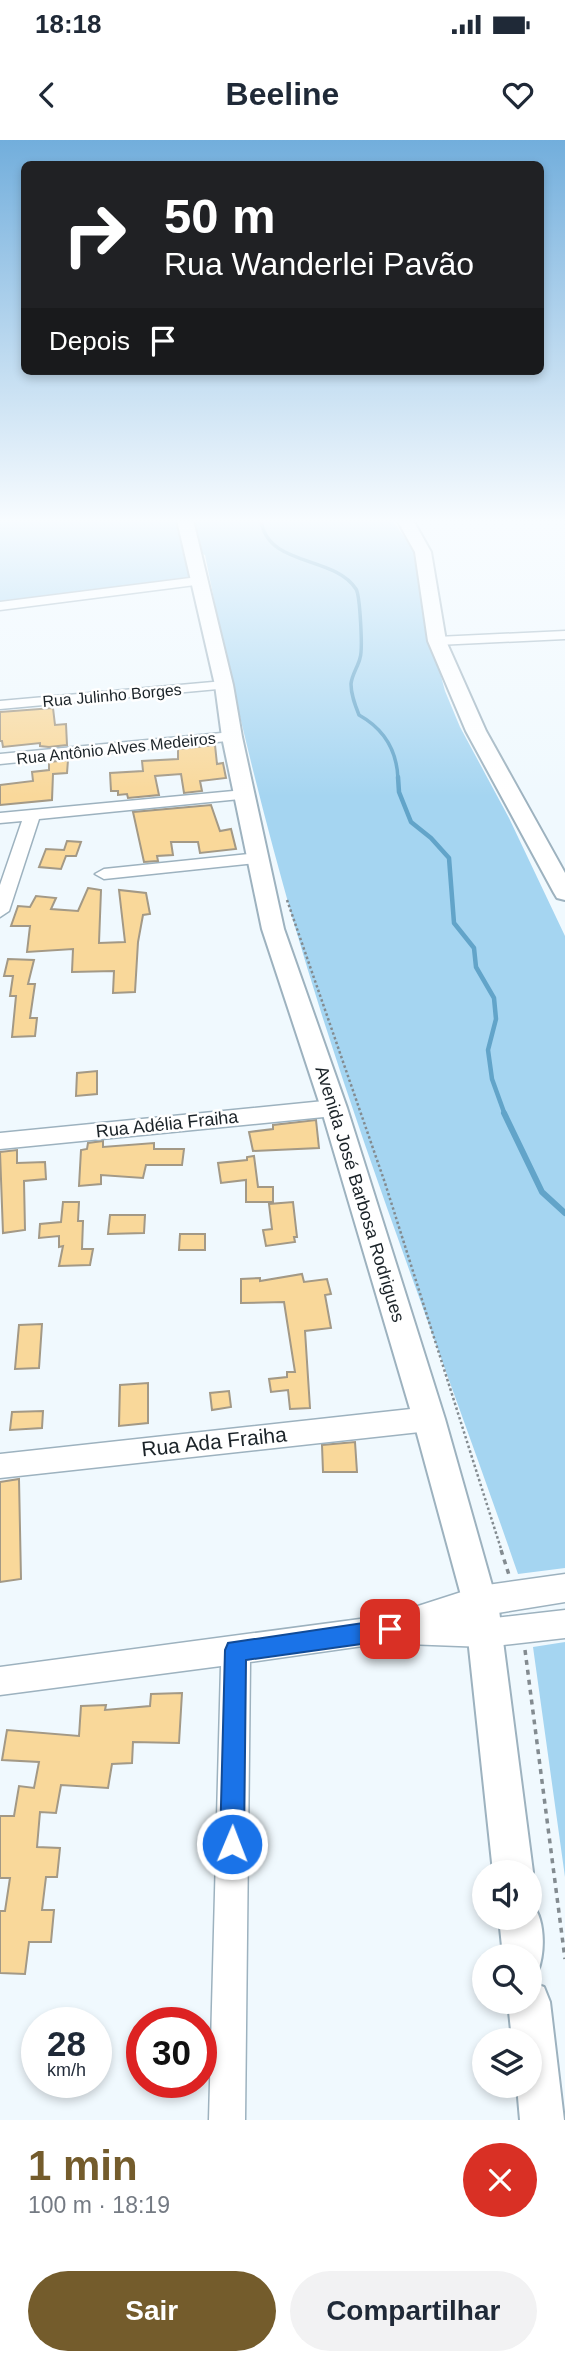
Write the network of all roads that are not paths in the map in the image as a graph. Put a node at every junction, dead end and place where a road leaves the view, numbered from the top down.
1 (206, 612) edge
2 (433, 612) edge
3 (565, 635) edge
4 (437, 641) junction
5 (224, 685) junction
6 (0, 705) edge
7 (232, 737) junction
8 (0, 759) edge
9 (244, 795) junction
10 (32, 815) junction
11 (0, 818) edge
12 (259, 858) junction
13 (104, 874) dead end
14 (565, 893) edge
15 (0, 911) edge
16 (334, 1108) junction
17 (0, 1140) edge
18 (429, 1419) junction
19 (0, 1466) edge
20 (565, 1588) edge
21 (482, 1617) junction
22 (565, 1624) edge
23 (236, 1650) junction
24 (0, 1681) edge
25 (512, 1860) edge
26 (529, 2014) edge
27 (227, 2120) edge
28 (542, 2120) edge

1 - 5 main road, Avenida José Barbosa Rodrigues
2 - 4 main road
3 - 4 street
4 - 14 main road
5 - 6 street, Rua Julinho Borges
5 - 7 main road, Avenida José Barbosa Rodrigues
7 - 8 street, Rua Antônio Alves Medeiros
7 - 9 main road, Avenida José Barbosa Rodrigues
9 - 10 street
9 - 12 main road, Avenida José Barbosa Rodrigues
10 - 11 street
10 - 15 street
12 - 13 street
12 - 16 main road, Avenida José Barbosa Rodrigues
16 - 17 street, Rua Adélia Fraiha
16 - 18 main road, Avenida José Barbosa Rodrigues
18 - 19 street, Rua Ada Fraiha
18 - 21 main road, Avenida José Barbosa Rodrigues
20 - 21 street
21 - 22 street
21 - 23 street
21 - 25 main road, Avenida José Barbosa Rodrigues
23 - 24 street
23 - 27 street
26 - 28 main road

